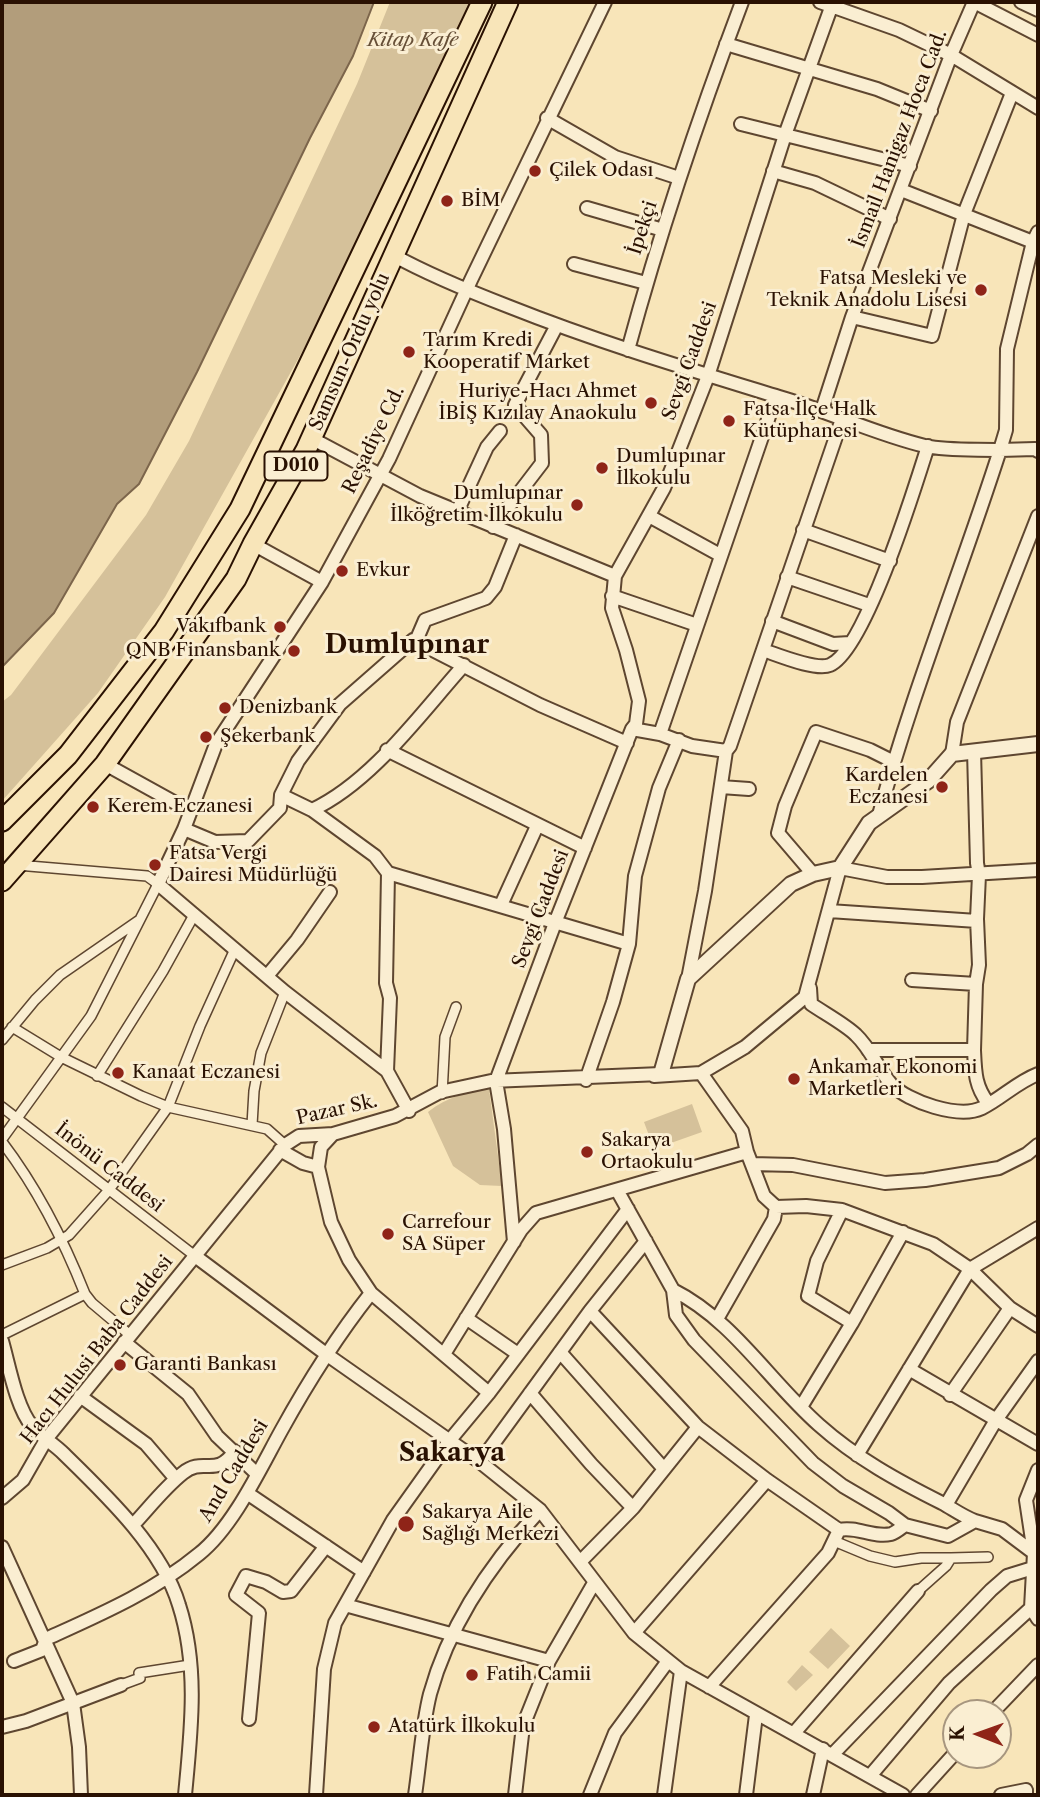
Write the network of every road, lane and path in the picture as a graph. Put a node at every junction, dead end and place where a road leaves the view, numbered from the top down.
1 (482, 2) edge
2 (508, 2) edge
3 (606, 2) edge
4 (742, 2) edge
5 (974, 2) edge
6 (1021, 2) edge
7 (828, 3) edge
8 (1038, 10) edge
9 (1038, 35) edge
10 (726, 44) junction
11 (951, 55) junction
12 (808, 70) junction
13 (1012, 93) junction
14 (1038, 108) edge
15 (931, 111) junction
16 (547, 118) junction
17 (741, 124) dead end
18 (785, 135) junction
19 (910, 166) junction
20 (773, 171) junction
21 (679, 178) junction
22 (901, 190) junction
23 (587, 208) dead end
24 (964, 214) junction
25 (890, 219) junction
26 (663, 230) junction
27 (1036, 237) edge
28 (393, 255) junction
29 (574, 264) dead end
30 (646, 283) junction
31 (467, 290) junction
32 (852, 317) junction
33 (557, 326) junction
34 (628, 349) junction
35 (708, 376) junction
36 (776, 396) junction
37 (822, 410) junction
38 (842, 419) junction
39 (500, 431) dead end
40 (311, 438) junction
41 (928, 446) junction
42 (1000, 450) junction
43 (1038, 451) edge
44 (380, 476) junction
45 (457, 512) junction
46 (649, 516) junction
47 (1038, 516) edge
48 (493, 527) junction
49 (803, 530) junction
50 (516, 535) junction
51 (253, 544) junction
52 (720, 555) junction
53 (890, 561) junction
54 (615, 576) junction
55 (787, 577) junction
56 (322, 582) junction
57 (612, 596) junction
58 (869, 605) junction
59 (772, 621) junction
60 (697, 625) junction
61 (416, 641) junction
62 (850, 643) junction
63 (763, 650) junction
64 (464, 664) junction
65 (632, 729) junction
66 (660, 734) junction
67 (679, 740) junction
68 (627, 743) junction
69 (1038, 744) edge
70 (387, 750) junction
71 (726, 751) junction
72 (974, 751) junction
73 (952, 754) junction
74 (894, 762) junction
75 (105, 764) junction
76 (721, 787) junction
77 (749, 789) dead end
78 (281, 795) junction
79 (312, 810) junction
80 (190, 811) junction
81 (879, 815) junction
82 (2, 821) edge
83 (537, 826) junction
84 (184, 829) junction
85 (585, 848) junction
86 (15, 865) junction
87 (840, 868) junction
88 (1038, 870) edge
89 (388, 873) junction
90 (813, 874) junction
91 (979, 875) junction
92 (2, 881) edge
93 (158, 884) junction
94 (330, 892) dead end
95 (500, 905) junction
96 (829, 911) junction
97 (194, 915) junction
98 (139, 920) junction
99 (977, 921) junction
100 (555, 923) junction
101 (629, 944) junction
102 (235, 949) junction
103 (267, 976) junction
104 (688, 979) junction
105 (912, 980) dead end
106 (810, 984) junction
107 (976, 984) junction
108 (285, 992) junction
109 (456, 1007) dead end
110 (12, 1027) junction
111 (2, 1040) edge
112 (868, 1050) junction
113 (974, 1051) junction
114 (61, 1057) junction
115 (387, 1071) junction
116 (701, 1073) junction
117 (661, 1074) junction
118 (1038, 1074) edge
119 (97, 1076) junction
120 (586, 1078) junction
121 (496, 1082) junction
122 (442, 1093) junction
123 (988, 1103) junction
124 (2, 1107) edge
125 (168, 1107) junction
126 (409, 1110) junction
127 (18, 1119) junction
128 (252, 1125) junction
129 (331, 1135) junction
130 (2, 1141) edge
131 (1038, 1145) edge
132 (282, 1148) junction
133 (750, 1158) junction
134 (318, 1167) junction
135 (109, 1190) junction
136 (617, 1190) junction
137 (776, 1207) junction
138 (628, 1209) junction
139 (842, 1210) junction
140 (1038, 1227) edge
141 (903, 1231) junction
142 (61, 1240) junction
143 (646, 1241) junction
144 (514, 1242) junction
145 (195, 1256) junction
146 (2, 1265) edge
147 (970, 1269) junction
148 (673, 1290) junction
149 (371, 1293) junction
150 (85, 1294) junction
151 (1010, 1307) junction
152 (590, 1311) junction
153 (466, 1318) junction
154 (717, 1319) junction
155 (852, 1323) junction
156 (1038, 1326) edge
157 (2, 1335) edge
158 (127, 1338) junction
159 (2, 1341) edge
160 (560, 1352) junction
161 (326, 1354) junction
162 (444, 1354) junction
163 (518, 1354) junction
164 (1038, 1361) edge
165 (909, 1369) junction
166 (489, 1393) junction
167 (530, 1394) junction
168 (950, 1395) junction
169 (80, 1396) junction
170 (801, 1407) junction
171 (996, 1420) junction
172 (698, 1427) junction
173 (47, 1438) junction
174 (450, 1440) junction
175 (1038, 1444) edge
176 (235, 1451) junction
177 (857, 1455) junction
178 (480, 1462) junction
179 (664, 1469) junction
180 (1038, 1471) edge
181 (257, 1474) junction
182 (176, 1479) junction
183 (767, 1480) junction
184 (247, 1493) junction
185 (2, 1498) edge
186 (946, 1505) junction
187 (633, 1508) junction
188 (540, 1510) junction
189 (971, 1523) junction
190 (133, 1525) junction
191 (905, 1525) junction
192 (837, 1536) junction
193 (326, 1546) junction
194 (2, 1547) edge
195 (1034, 1553) junction
196 (988, 1557) dead end
197 (951, 1558) junction
198 (580, 1562) junction
199 (1033, 1568) junction
200 (364, 1572) junction
201 (167, 1577) junction
202 (594, 1583) junction
203 (918, 1591) joint
204 (345, 1605) junction
205 (1034, 1614) edge
206 (634, 1633) junction
207 (453, 1634) junction
208 (46, 1639) junction
209 (14, 1661) dead end
210 (548, 1661) junction
211 (668, 1661) junction
212 (190, 1665) junction
213 (1038, 1665) edge
214 (681, 1671) junction
215 (121, 1685) joint
216 (709, 1687) junction
217 (1005, 1699) edge
218 (73, 1703) junction
219 (756, 1715) junction
220 (249, 1719) dead end
221 (2, 1727) edge
222 (794, 1733) junction
223 (828, 1751) junction
224 (942, 1767) edge
225 (870, 1776) junction
226 (1038, 1783) edge
227 (1026, 1792) edge
228 (81, 1795) edge
229 (185, 1795) edge
230 (316, 1795) edge
231 (415, 1795) edge
232 (515, 1795) edge
233 (590, 1795) edge
234 (664, 1795) edge
235 (746, 1795) edge
236 (813, 1795) edge
237 (903, 1795) edge
238 (917, 1795) edge
239 (1001, 1795) edge

1 - 82 highway, Samsun-Ordu yolu / D010
2 - 28 highway, Samsun-Ordu yolu / D010
3 - 16 street, Reşadiye Cd.
4 - 10 street, İpekçi
5 - 9 street
5 - 11 street, İsmail Hanigaz Hoca Cad.
6 - 8 street
7 - 11 street
7 - 12 street, Sevgi Caddesi
10 - 12 street
10 - 21 street, İpekçi
11 - 13 street
11 - 15 street, İsmail Hanigaz Hoca Cad.
12 - 15 street
12 - 18 street, Sevgi Caddesi
13 - 14 street
13 - 24 street
15 - 19 street, İsmail Hanigaz Hoca Cad.
16 - 21 street
16 - 31 street, Reşadiye Cd.
17 - 18 street
18 - 19 street
18 - 20 street, Sevgi Caddesi
19 - 22 street, İsmail Hanigaz Hoca Cad.
20 - 25 street
20 - 35 street, Sevgi Caddesi
21 - 26 street, İpekçi
22 - 24 street
22 - 25 street, İsmail Hanigaz Hoca Cad.
23 - 26 street
24 - 27 street
24 - 32 street
25 - 32 street, İsmail Hanigaz Hoca Cad.
26 - 30 street, İpekçi
27 - 42 street
28 - 31 street
28 - 40 highway, Samsun-Ordu yolu / D010
29 - 30 street
30 - 34 street, İpekçi
31 - 33 street
31 - 44 street, Reşadiye Cd.
32 - 37 street, İsmail Hanigaz Hoca Cad.
33 - 34 street
33 - 48 street
34 - 35 street
35 - 36 street
35 - 46 street, Sevgi Caddesi
36 - 37 street
36 - 52 street
37 - 38 street
38 - 41 street
38 - 49 street
39 - 45 street
40 - 44 street
40 - 51 highway, Samsun-Ordu yolu / D010
41 - 42 street
41 - 53 street
42 - 43 street
42 - 74 street
44 - 45 street
44 - 56 street, Reşadiye Cd.
45 - 48 street
46 - 52 street
46 - 54 street, Sevgi Caddesi
47 - 73 street
48 - 50 street
49 - 53 street
49 - 55 street
50 - 54 street
50 - 61 street
51 - 56 street
51 - 75 highway, Samsun-Ordu yolu / D010
52 - 60 street
53 - 58 street
54 - 57 street, Sevgi Caddesi
55 - 58 street
55 - 59 street
56 - 80 street, Reşadiye Cd.
57 - 60 street
57 - 65 street, Sevgi Caddesi
58 - 62 street
59 - 62 street
59 - 63 street
60 - 66 street
61 - 64 street
61 - 78 street
62 - 63 street
63 - 71 street
64 - 68 street
64 - 70 street
65 - 66 street
65 - 68 street, Sevgi Caddesi
66 - 67 street
67 - 71 street
67 - 101 street
68 - 85 street, Sevgi Caddesi
69 - 72 street
70 - 79 street
70 - 83 street
71 - 76 street
72 - 73 street
72 - 91 street
73 - 81 street
74 - 81 street
74 - 90 street
75 - 80 street
75 - 86 highway, Samsun-Ordu yolu / D010
76 - 77 street
76 - 104 street
78 - 79 street
78 - 84 street
79 - 89 street
80 - 84 street, Reşadiye Cd.
81 - 87 street
83 - 85 street
83 - 95 street
84 - 93 street, Reşadiye Cd.
85 - 100 street, Sevgi Caddesi
86 - 92 highway, Samsun-Ordu yolu / D010
86 - 93 street
87 - 90 street
87 - 91 street
87 - 96 street
88 - 91 street
89 - 95 street
89 - 115 street
90 - 104 street
91 - 99 street
93 - 97 street
93 - 98 street
94 - 103 street
95 - 100 street
96 - 99 street
96 - 106 street
97 - 102 street
97 - 119 street
98 - 110 street
98 - 114 street
99 - 107 street
100 - 101 street
100 - 121 street, Sevgi Caddesi
101 - 120 street
102 - 103 street
102 - 125 street
103 - 108 street
104 - 117 street
105 - 107 street
106 - 112 street
106 - 116 street
107 - 113 street
108 - 115 street
108 - 128 street
109 - 122 street
110 - 111 street
110 - 114 street
112 - 113 street
112 - 123 street
113 - 123 street
114 - 119 street
114 - 127 street
115 - 126 street
116 - 117 street, Pazar Sk.
116 - 133 street
117 - 120 street, Pazar Sk.
118 - 123 street
119 - 125 street
120 - 121 street, Pazar Sk.
121 - 122 street, Pazar Sk.
121 - 144 street
122 - 126 street, Pazar Sk.
124 - 127 street, İnönü Caddesi
125 - 128 street
125 - 135 street
126 - 129 street, Pazar Sk.
127 - 130 street
127 - 135 street, İnönü Caddesi
128 - 132 street
129 - 132 street, Pazar Sk.
129 - 134 street
130 - 142 street
131 - 133 street
132 - 134 street
132 - 145 street, Pazar Sk.
133 - 136 street
133 - 137 street
134 - 149 street
135 - 142 street
135 - 145 street, İnönü Caddesi
136 - 138 street
136 - 144 street
137 - 139 street
137 - 154 street
138 - 143 street
138 - 163 street
139 - 141 street
139 - 155 street
140 - 147 street
141 - 147 street
141 - 155 street
142 - 146 street
142 - 150 street
143 - 148 street
143 - 152 street
144 - 153 street
145 - 158 street, Hacı Hulusi Baba Caddesi
145 - 161 street
147 - 151 street
147 - 165 street
148 - 154 street
148 - 191 street
149 - 161 street, And Caddesi
149 - 162 street
150 - 157 street
150 - 158 street
151 - 156 street
151 - 168 street
152 - 160 street
152 - 172 street
153 - 162 street
153 - 163 street
154 - 170 street
155 - 170 street
158 - 169 street, Hacı Hulusi Baba Caddesi
158 - 176 street
159 - 173 street
160 - 167 street
160 - 179 street
161 - 174 street
161 - 181 street, And Caddesi
162 - 166 street
163 - 166 street
164 - 171 street
165 - 168 street
165 - 177 street
166 - 174 street
167 - 178 street
167 - 187 street
168 - 171 street
169 - 173 street, Hacı Hulusi Baba Caddesi
169 - 182 street
170 - 177 street
171 - 175 street
171 - 186 street
172 - 179 street
172 - 183 street
173 - 185 street, Hacı Hulusi Baba Caddesi
173 - 190 street
174 - 178 street
174 - 200 street
176 - 181 street
176 - 182 street
177 - 186 street
178 - 188 street
179 - 187 street
180 - 195 street
181 - 184 street, And Caddesi
182 - 190 street
183 - 192 street
183 - 206 street
184 - 193 street
184 - 201 street, And Caddesi
186 - 189 street
187 - 198 street
188 - 198 street
188 - 207 street
189 - 191 street
189 - 195 street
190 - 201 street
191 - 192 street
192 - 197 street
192 - 216 street
193 - 200 street
193 - 220 street
194 - 208 street
195 - 199 street
196 - 197 street
197 - 203 street
198 - 202 street
199 - 205 street
199 - 223 street
200 - 204 street
201 - 208 street, And Caddesi
201 - 212 street
202 - 206 street
202 - 210 street
203 - 222 street
204 - 207 street
204 - 230 street
205 - 225 street
206 - 211 street
207 - 210 street
207 - 231 street
208 - 209 street, And Caddesi
208 - 218 street
210 - 232 street
211 - 214 street
211 - 233 street
212 - 215 street
212 - 229 street
213 - 217 street
214 - 216 street
214 - 234 street
215 - 218 street
216 - 219 street
218 - 221 street
218 - 228 street
219 - 222 street
219 - 235 street
222 - 223 street
223 - 225 street
223 - 236 street
224 - 238 street
225 - 237 street
226 - 227 street
227 - 239 street

